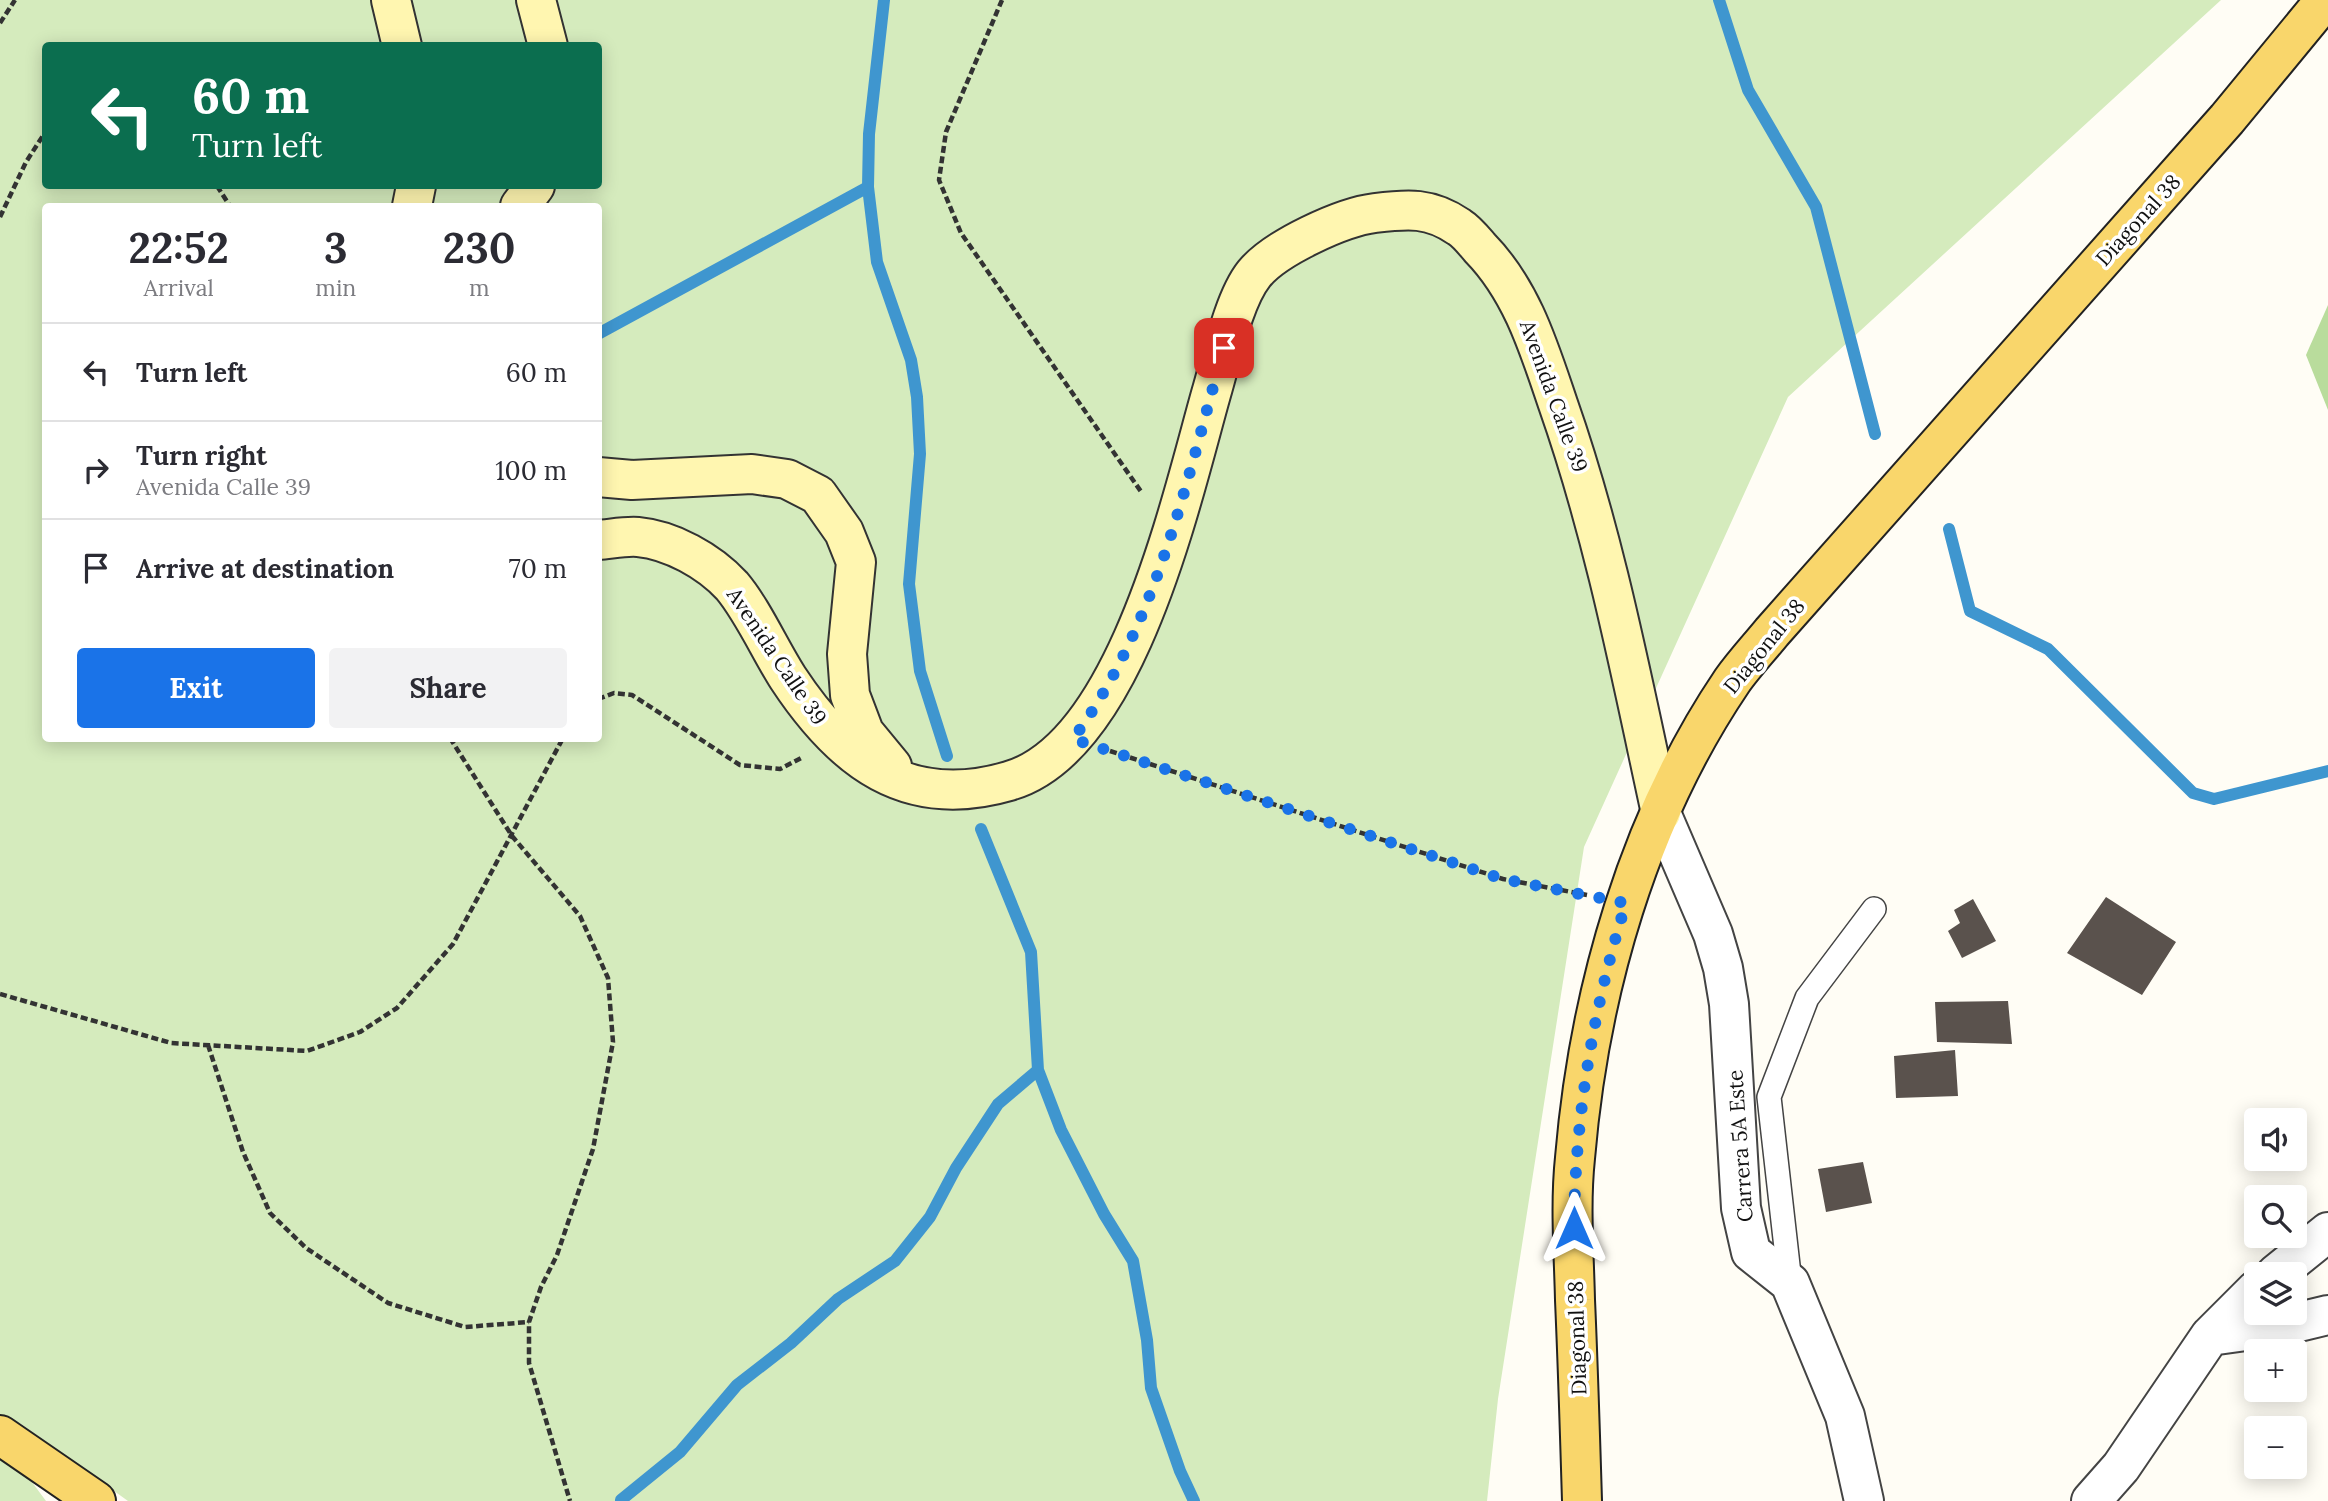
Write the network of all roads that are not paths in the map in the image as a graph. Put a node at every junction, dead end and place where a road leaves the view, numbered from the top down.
1 (391, 0) edge
2 (536, 0) edge
3 (2325, 0) edge
4 (401, 42) edge
5 (547, 42) edge
6 (602, 477) edge
7 (602, 540) edge
8 (910, 785) junction
9 (1661, 813) junction
10 (1874, 909) dead end
11 (2328, 1231) edge
12 (2291, 1262) edge
13 (1790, 1283) junction
14 (2244, 1302) edge
15 (2328, 1315) edge
16 (2210, 1336) junction
17 (5, 1438) edge
18 (96, 1501) edge
19 (1582, 1501) edge
20 (1864, 1501) edge
21 (2091, 1501) edge

1 - 4 street
2 - 5 street
3 - 9 main road, Diagonal 38
6 - 8 street, Avenida Calle 39
7 - 8 street, Avenida Calle 39
8 - 9 street, Avenida Calle 39
9 - 13 street, Carrera 5A Este
9 - 19 main road, Diagonal 38
10 - 13 lane
11 - 12 street
13 - 20 street, Carrera 5A Este
14 - 16 street
15 - 16 street
16 - 21 street
17 - 18 main road

